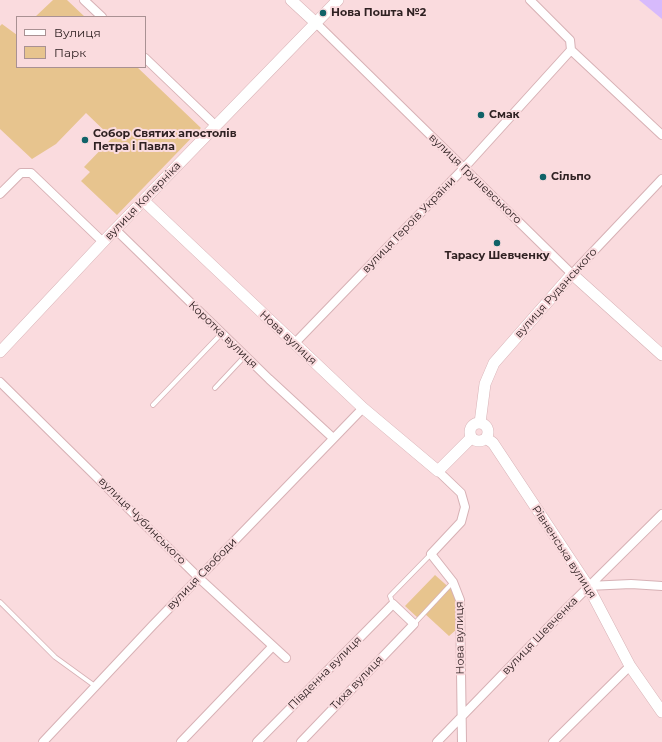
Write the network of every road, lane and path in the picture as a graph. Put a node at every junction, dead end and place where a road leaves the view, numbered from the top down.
1 (84, 0) edge
2 (291, 0) edge
3 (338, 0) edge
4 (530, 0) edge
5 (101, 16) edge
6 (316, 24) junction
7 (571, 50) junction
8 (146, 59) edge
9 (216, 126) junction
10 (662, 135) edge
11 (464, 168) junction
12 (662, 179) edge
13 (0, 194) edge
14 (144, 200) junction
15 (116, 230) junction
16 (103, 242) junction
17 (572, 274) junction
18 (221, 334) junction
19 (294, 344) junction
20 (0, 352) edge
21 (662, 355) edge
22 (244, 356) junction
23 (0, 382) edge
24 (215, 388) dead end
25 (152, 405) dead end
26 (363, 408) junction
27 (480, 423) junction
28 (333, 438) junction
29 (471, 438) junction
30 (486, 438) junction
31 (438, 471) junction
32 (662, 514) edge
33 (431, 554) junction
34 (199, 578) junction
35 (453, 582) junction
36 (588, 586) junction
37 (662, 586) edge
38 (0, 602) edge
39 (393, 604) junction
40 (414, 624) junction
41 (272, 647) junction
42 (286, 658) dead end
43 (630, 666) junction
44 (95, 686) junction
45 (662, 712) edge
46 (461, 717) junction
47 (43, 742) edge
48 (181, 742) edge
49 (257, 742) edge
50 (301, 742) edge
51 (437, 742) edge
52 (462, 742) edge
53 (553, 742) edge

1 - 5 street
2 - 6 street, вулиця Грушевського
3 - 6 street, вулиця Коперніка
4 - 7 street
6 - 9 street, вулиця Коперніка
6 - 11 street, вулиця Грушевського
7 - 10 street
7 - 11 street, вулиця Героїв України
8 - 9 street
9 - 14 street, вулиця Коперніка
11 - 17 street, вулиця Грушевського
11 - 19 street, вулиця Героїв України
12 - 17 street, вулиця Руданського
13 - 16 street
14 - 15 street, вулиця Коперніка
14 - 19 street, Нова вулиця
15 - 16 street, вулиця Коперніка
15 - 18 street, Коротка вулиця
16 - 20 street, вулиця Коперніка
17 - 21 street, вулиця Грушевського
17 - 27 street, вулиця Руданського
18 - 22 street, Коротка вулиця
18 - 25 lane
19 - 26 street, Нова вулиця
22 - 24 lane
22 - 28 street, Коротка вулиця
23 - 34 street, вулиця Чубинського
26 - 28 street, вулиця Свободи
26 - 31 street, Нова вулиця
27 - 29 street
27 - 30 street
28 - 34 street, вулиця Свободи
29 - 30 street
29 - 31 street
30 - 36 street, Рівненська вулиця
31 - 33 street, Нова вулиця
32 - 36 street, вулиця Шевченка
33 - 35 street, Нова вулиця
33 - 39 lane
34 - 41 street, вулиця Чубинського
34 - 44 street, вулиця Свободи
35 - 40 lane
35 - 46 street, Нова вулиця
36 - 37 street
36 - 43 street, Рівненська вулиця
36 - 46 street, вулиця Шевченка
38 - 44 lane
39 - 40 street
39 - 49 street, Південна вулиця
40 - 50 street, Тиха вулиця
41 - 42 street, вулиця Чубинського
41 - 48 street
43 - 45 street, Рівненська вулиця
43 - 53 street
44 - 47 street, вулиця Свободи
46 - 51 street, вулиця Шевченка
46 - 52 street, Нова вулиця

